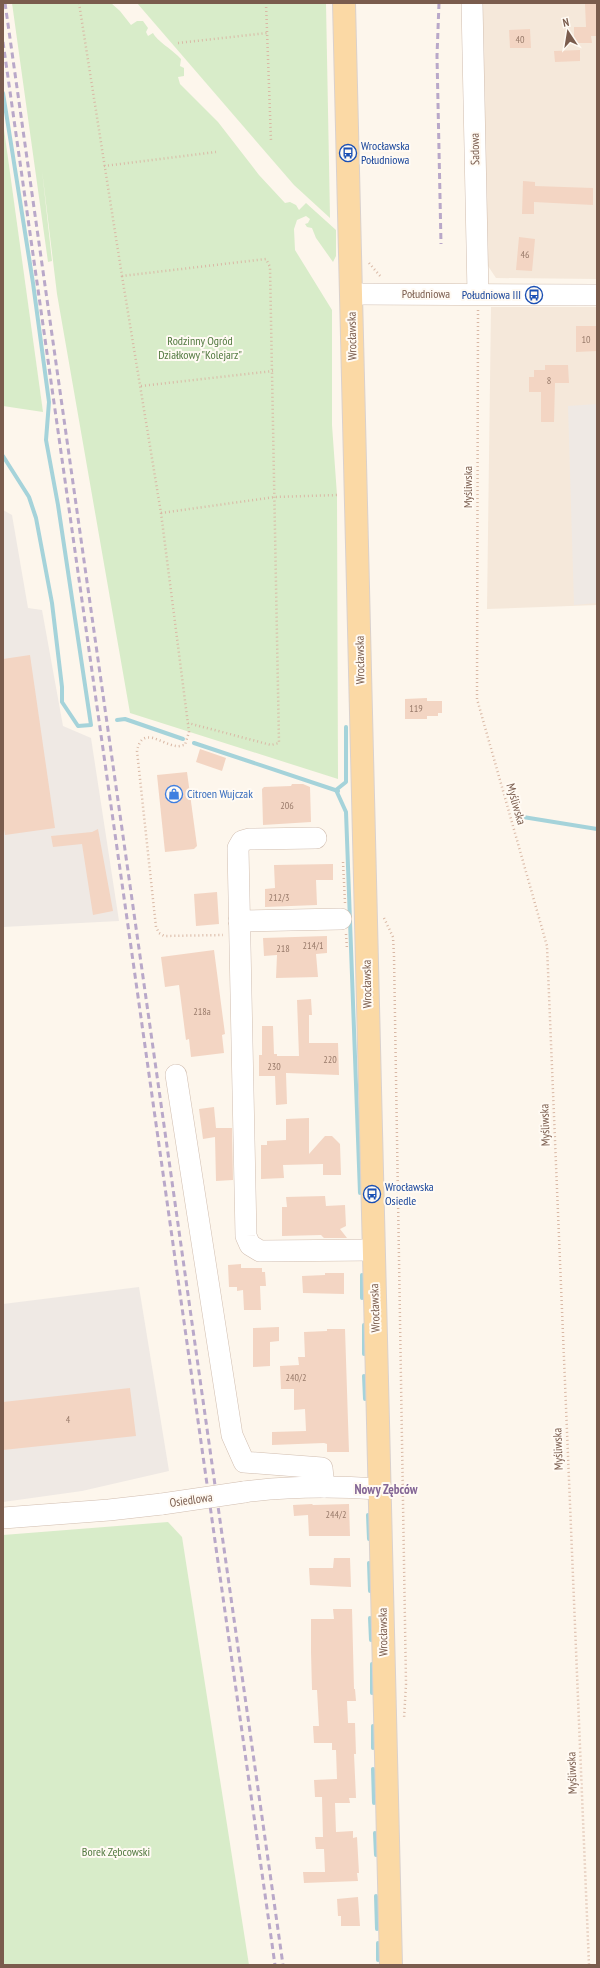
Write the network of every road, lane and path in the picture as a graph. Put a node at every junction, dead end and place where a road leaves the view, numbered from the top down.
1 (79, 3) edge
2 (266, 3) edge
3 (344, 3) edge
4 (472, 3) edge
5 (268, 33) junction
6 (178, 43) dead end
7 (272, 141) dead end
8 (216, 152) dead end
9 (104, 166) junction
10 (122, 276) junction
11 (356, 294) junction
12 (470, 294) junction
13 (597, 295) edge
14 (273, 371) junction
15 (141, 386) junction
16 (337, 495) dead end
17 (276, 497) junction
18 (161, 513) junction
19 (188, 723) junction
20 (316, 838) dead end
21 (343, 862) dead end
22 (343, 912) joint
23 (384, 916) dead end
24 (239, 928) junction
25 (176, 1075) dead end
26 (373, 1250) junction
27 (324, 1487) junction
28 (379, 1489) junction
29 (3, 1518) edge
30 (404, 1721) dead end
31 (391, 1965) edge
32 (589, 1965) edge

1 - 9 path
2 - 5 path
3 - 11 main road, Wrocławska
4 - 12 street, Sadowa
5 - 6 path
5 - 7 path
8 - 9 path
9 - 10 path
10 - 14 path
10 - 15 path
11 - 12 street, Południowa
11 - 26 main road, Wrocławska
12 - 13 street, Południowa
12 - 32 path, Myśliwska
14 - 15 path
14 - 17 path
15 - 18 path
16 - 17 path
17 - 18 path
17 - 19 path
18 - 19 path
19 - 24 path
20 - 24 street
21 - 22 path
22 - 24 street
23 - 30 path
24 - 26 street
25 - 27 street
26 - 28 main road, Wrocławska
27 - 28 street, Osiedlowa
27 - 29 street, Osiedlowa, bridge
28 - 31 main road, Wrocławska

